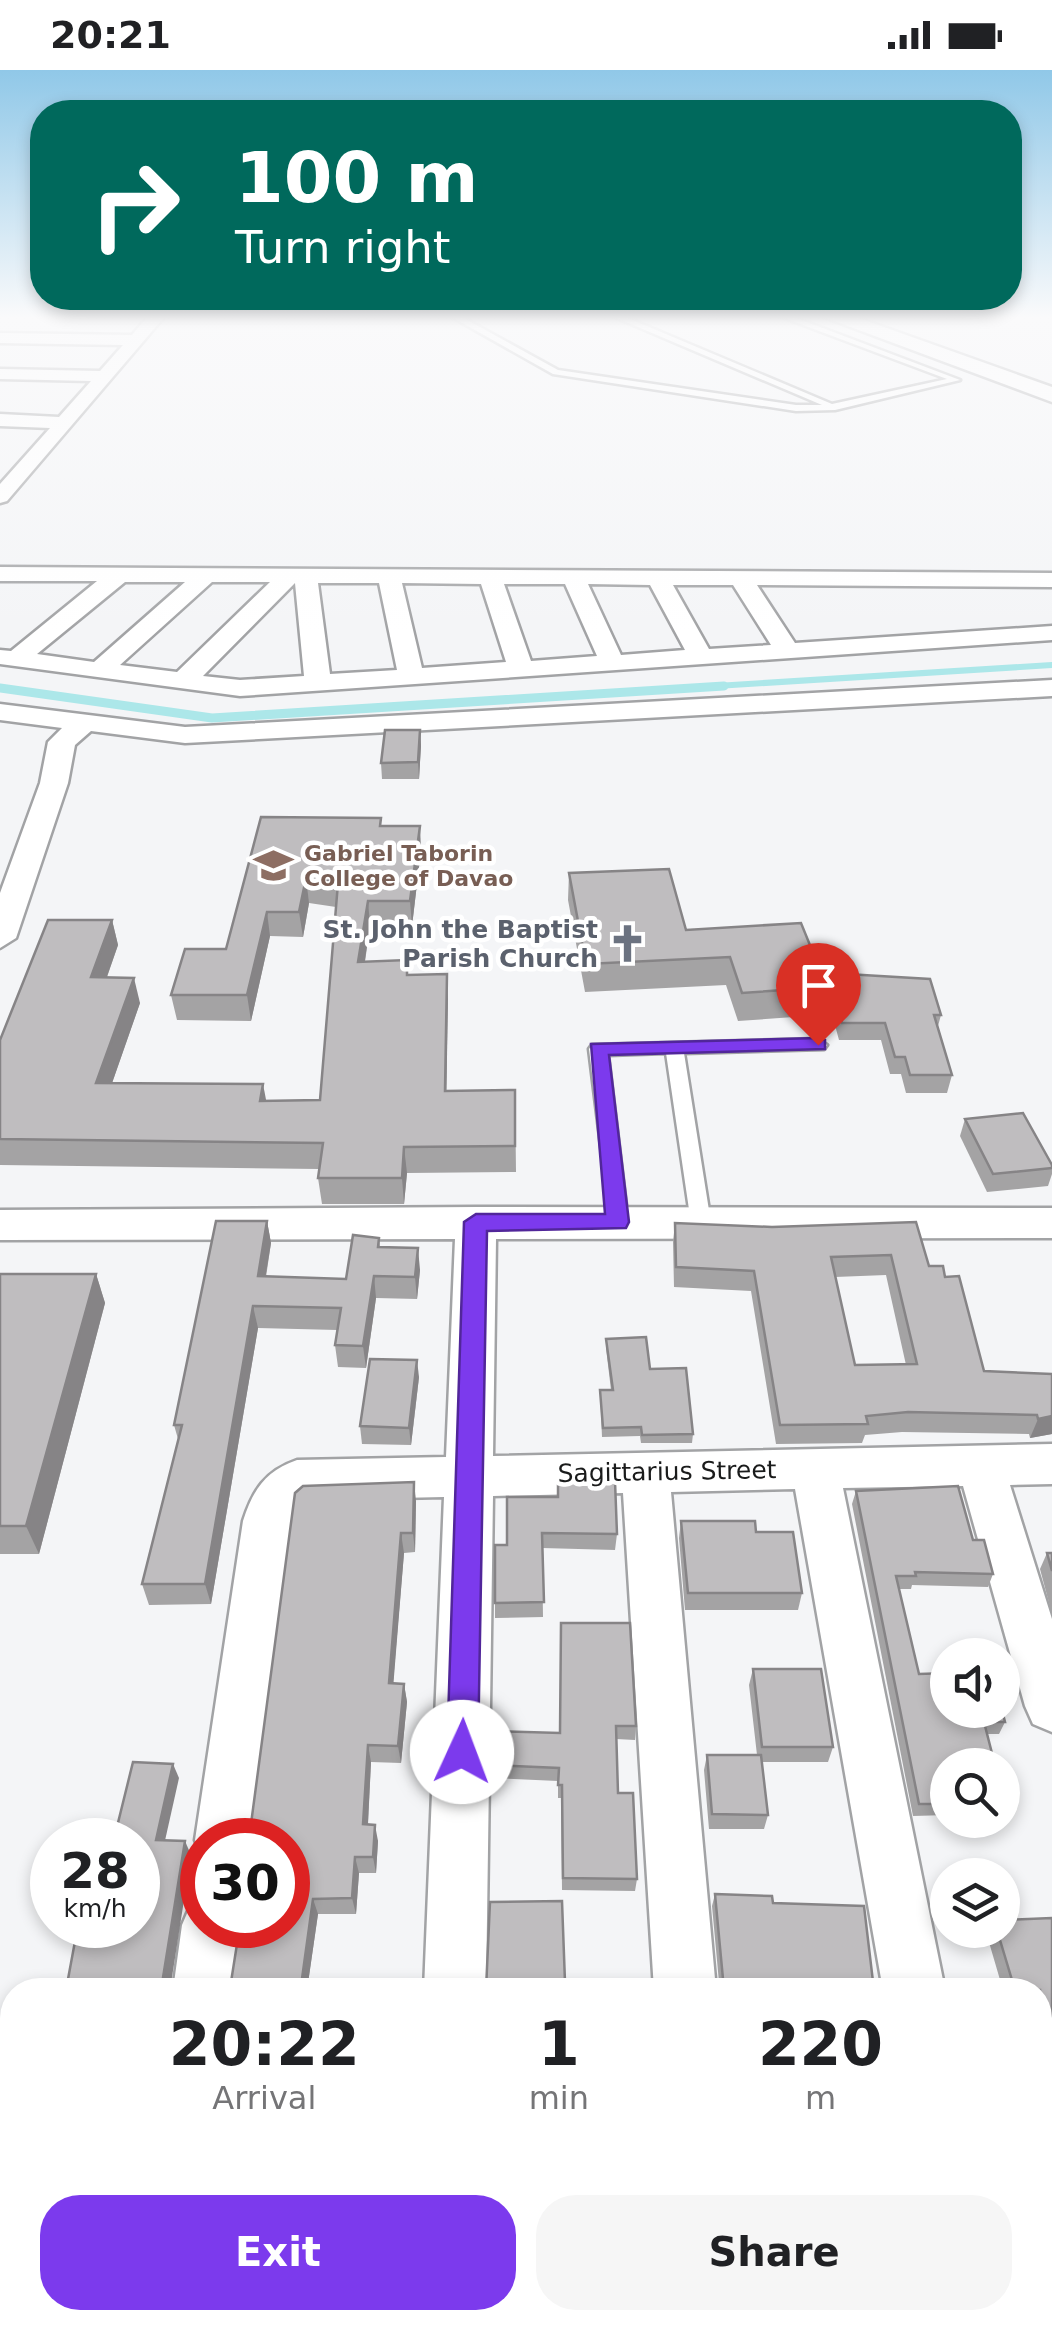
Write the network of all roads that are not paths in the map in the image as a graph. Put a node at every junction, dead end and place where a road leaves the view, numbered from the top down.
1 (30, 421) edge
2 (65, 423) joint
3 (15, 444) dead end
4 (45, 445) junction
5 (0, 468) edge
6 (24, 469) junction
7 (0, 496) edge
8 (0, 574) edge
9 (32, 574) junction
10 (118, 575) junction
11 (205, 576) junction
12 (298, 576) junction
13 (389, 576) junction
14 (490, 577) junction
15 (574, 578) junction
16 (658, 578) junction
17 (742, 578) junction
18 (825, 579) junction
19 (909, 580) junction
20 (994, 580) junction
21 (1052, 580) edge
22 (0, 599) edge
23 (1049, 633) edge
24 (960, 639) junction
25 (875, 645) junction
26 (788, 651) junction
27 (701, 657) junction
28 (8, 658) edge
29 (612, 663) junction
30 (521, 669) junction
31 (98, 671) junction
32 (411, 677) junction
33 (181, 683) junction
34 (318, 683) junction
35 (1052, 688) edge
36 (0, 712) edge
37 (82, 724) junction
38 (0, 938) edge
39 (818, 1045) dead end
40 (674, 1048) junction
41 (476, 1222) junction
42 (618, 1222) junction
43 (702, 1222) junction
44 (1052, 1223) edge
45 (0, 1226) edge
46 (1052, 1464) edge
47 (981, 1466) junction
48 (815, 1469) junction
49 (645, 1472) junction
50 (472, 1474) junction
51 (1052, 1706) edge
52 (227, 1818) edge
53 (209, 1948) edge
54 (205, 1978) edge
55 (455, 1978) edge
56 (684, 1978) edge
57 (912, 1978) edge

1 - 2 street
2 - 4 street
3 - 4 street
4 - 6 street
5 - 6 street
6 - 7 street
8 - 9 street
9 - 10 street
9 - 22 street
10 - 11 street
10 - 28 street
11 - 12 street
11 - 31 street
12 - 13 street
12 - 33 street
12 - 34 street
13 - 14 street
13 - 32 street
14 - 15 street
14 - 30 street
15 - 16 street
15 - 29 street
16 - 17 street
16 - 27 street
17 - 18 street
17 - 26 street
18 - 19 street
18 - 25 street
19 - 20 street
19 - 24 street
20 - 21 street
20 - 23 street
23 - 24 street
24 - 25 street
25 - 26 street
26 - 27 street
27 - 29 street
28 - 31 street
29 - 30 street
30 - 32 street
31 - 33 street
32 - 34 street
33 - 34 street
35 - 37 street
36 - 37 street
37 - 38 street
39 - 40 lane
40 - 42 lane
40 - 43 lane
41 - 42 street
41 - 45 street
41 - 50 street
42 - 43 street
43 - 44 street
46 - 47 street, Sagittarius Street
47 - 48 street, Sagittarius Street
47 - 51 street
48 - 49 street, Sagittarius Street
48 - 57 street
49 - 50 street, Sagittarius Street
49 - 56 street
50 - 52 street, Sagittarius Street
50 - 55 street
53 - 54 street

